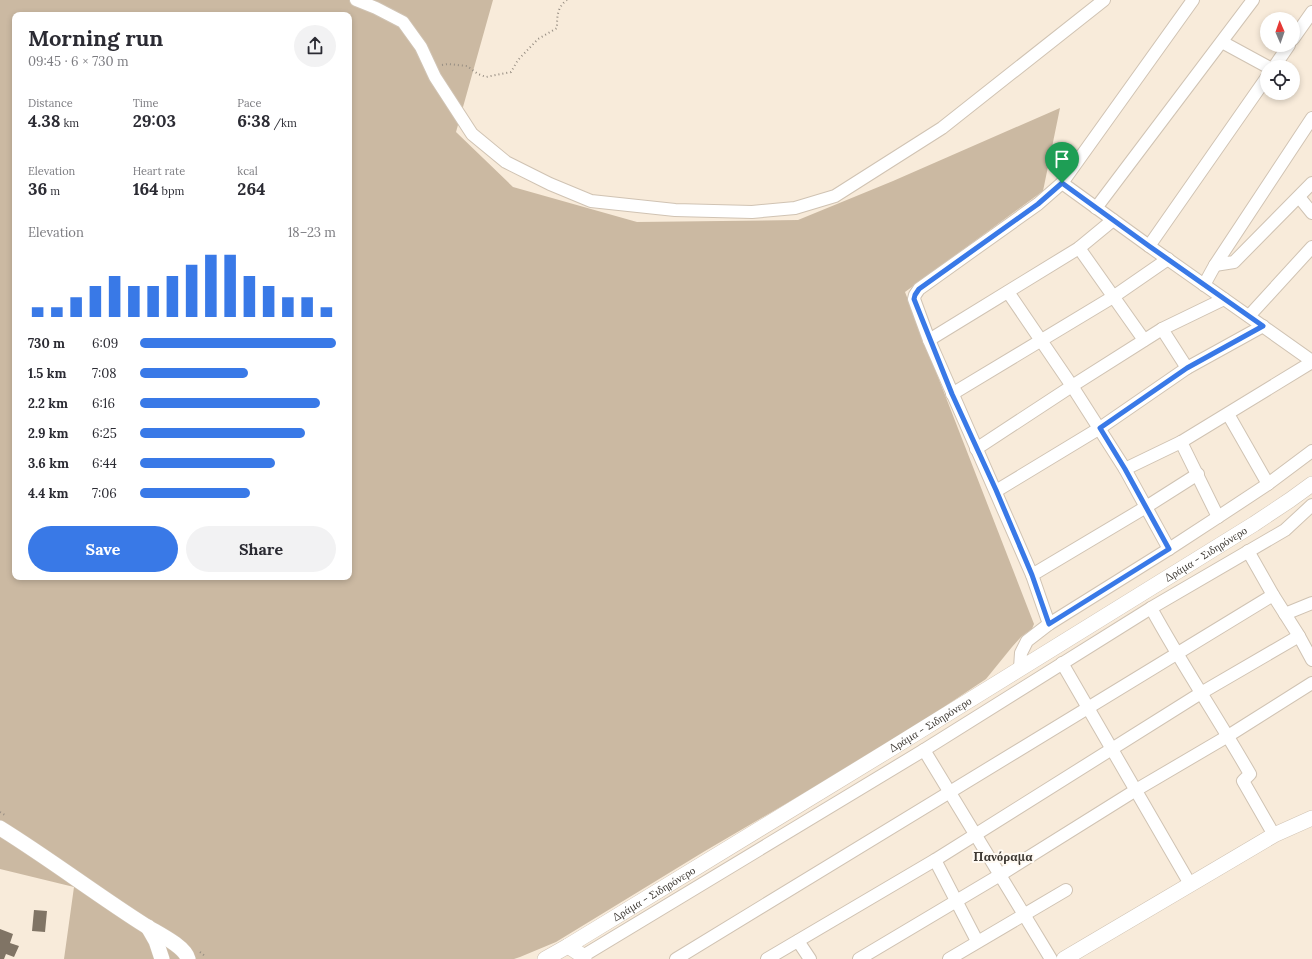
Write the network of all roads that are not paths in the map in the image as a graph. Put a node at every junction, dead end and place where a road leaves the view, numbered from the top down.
1 (356, 0) edge
2 (1104, 0) edge
3 (1193, 0) edge
4 (1253, 0) edge
5 (1312, 12) edge
6 (1300, 29) edge
7 (1222, 42) junction
8 (1260, 63) edge
9 (1260, 87) edge
10 (1312, 118) edge
11 (1062, 183) junction
12 (1312, 183) edge
13 (1299, 197) junction
14 (1096, 208) junction
15 (1312, 213) edge
16 (1113, 220) junction
17 (1149, 246) junction
18 (1312, 247) edge
19 (1079, 248) junction
20 (1168, 259) junction
21 (1215, 265) junction
22 (1204, 284) junction
23 (1008, 292) junction
24 (1114, 296) junction
25 (1224, 299) junction
26 (1249, 316) junction
27 (1263, 326) junction
28 (1162, 329) junction
29 (930, 340) junction
30 (1144, 340) junction
31 (1040, 341) junction
32 (1312, 362) edge
33 (1187, 368) junction
34 (1072, 386) junction
35 (952, 394) junction
36 (1228, 414) junction
37 (1100, 428) junction
38 (1181, 442) junction
39 (976, 448) junction
40 (1312, 451) edge
41 (1125, 469) junction
42 (1198, 474) junction
43 (1268, 484) junction
44 (1312, 484) edge
45 (996, 490) junction
46 (1312, 505) edge
47 (1146, 507) junction
48 (1218, 517) junction
49 (1169, 549) junction
50 (1248, 551) junction
51 (1032, 575) junction
52 (1273, 595) junction
53 (1312, 603) edge
54 (1152, 608) junction
55 (1285, 614) junction
56 (1049, 624) junction
57 (1299, 636) junction
58 (1176, 654) junction
59 (1312, 660) edge
60 (1062, 664) junction
61 (1020, 668) junction
62 (1312, 683) edge
63 (1201, 693) junction
64 (1088, 709) junction
65 (1228, 736) junction
66 (1113, 749) junction
67 (924, 750) junction
68 (1136, 790) junction
69 (950, 792) junction
70 (1312, 818) edge
71 (0, 828) edge
72 (976, 835) junction
73 (1274, 835) junction
74 (935, 860) junction
75 (1000, 875) junction
76 (1190, 884) junction
77 (1066, 890) dead end
78 (955, 900) junction
79 (1024, 915) junction
80 (148, 927) junction
81 (798, 941) junction
82 (977, 942) junction
83 (568, 946) junction
84 (189, 958) edge
85 (583, 958) edge
86 (162, 959) edge
87 (545, 959) edge
88 (676, 959) edge
89 (767, 959) edge
90 (810, 959) edge
91 (858, 959) edge
92 (949, 959) edge
93 (1051, 959) edge
94 (1064, 959) edge

1 - 2 street
3 - 11 street
4 - 7 street
5 - 6 street
7 - 8 street
7 - 14 street
9 - 17 street
10 - 21 street
11 - 14 street
11 - 29 street
12 - 13 street
13 - 15 street
13 - 21 street
14 - 16 street
16 - 17 street
16 - 19 street
17 - 20 street
18 - 26 street
19 - 23 street
19 - 24 street
20 - 22 street
20 - 24 street
21 - 22 street
22 - 25 street
23 - 29 street
23 - 31 street
24 - 30 street
24 - 31 street
25 - 26 street
25 - 28 street
26 - 27 street
27 - 32 street
27 - 33 street
28 - 30 street
28 - 33 street
29 - 35 street
30 - 34 street
31 - 34 street
31 - 35 street
32 - 36 street
33 - 37 street
34 - 37 street
34 - 39 street
35 - 39 street
36 - 38 street
36 - 43 street
37 - 41 street
37 - 45 street
38 - 41 street
38 - 42 street
39 - 45 street
40 - 43 street
41 - 47 street
42 - 47 street
42 - 48 street
43 - 48 street
44 - 61 street, Δράμα - Σιδηρόνερο
45 - 51 street
46 - 50 street
47 - 49 street
47 - 51 street
48 - 49 street
49 - 56 street
50 - 52 street
50 - 54 street
51 - 56 street
52 - 55 street
52 - 58 street
53 - 55 street
54 - 58 street
54 - 60 street
55 - 57 street
56 - 61 street
57 - 59 street
57 - 63 street
58 - 63 street
58 - 64 street
60 - 64 street
60 - 67 street
61 - 83 street, Δράμα - Σιδηρόνερο
62 - 65 street
63 - 65 street
63 - 66 street
64 - 66 street
64 - 69 street
65 - 68 street
65 - 73 street
66 - 68 street
66 - 72 street
67 - 69 street
67 - 85 street
68 - 75 street
68 - 76 street
69 - 72 street
69 - 88 street
70 - 73 street
71 - 80 street
72 - 74 street
72 - 75 street
73 - 76 street
74 - 78 street
74 - 81 street
75 - 78 street
75 - 79 street
76 - 94 street
77 - 79 street
78 - 82 street
78 - 91 street
79 - 82 street
79 - 93 street
80 - 84 street
80 - 86 street
81 - 89 street
81 - 90 street
82 - 92 street
83 - 85 street
83 - 87 street, Δράμα - Σιδηρόνερο

